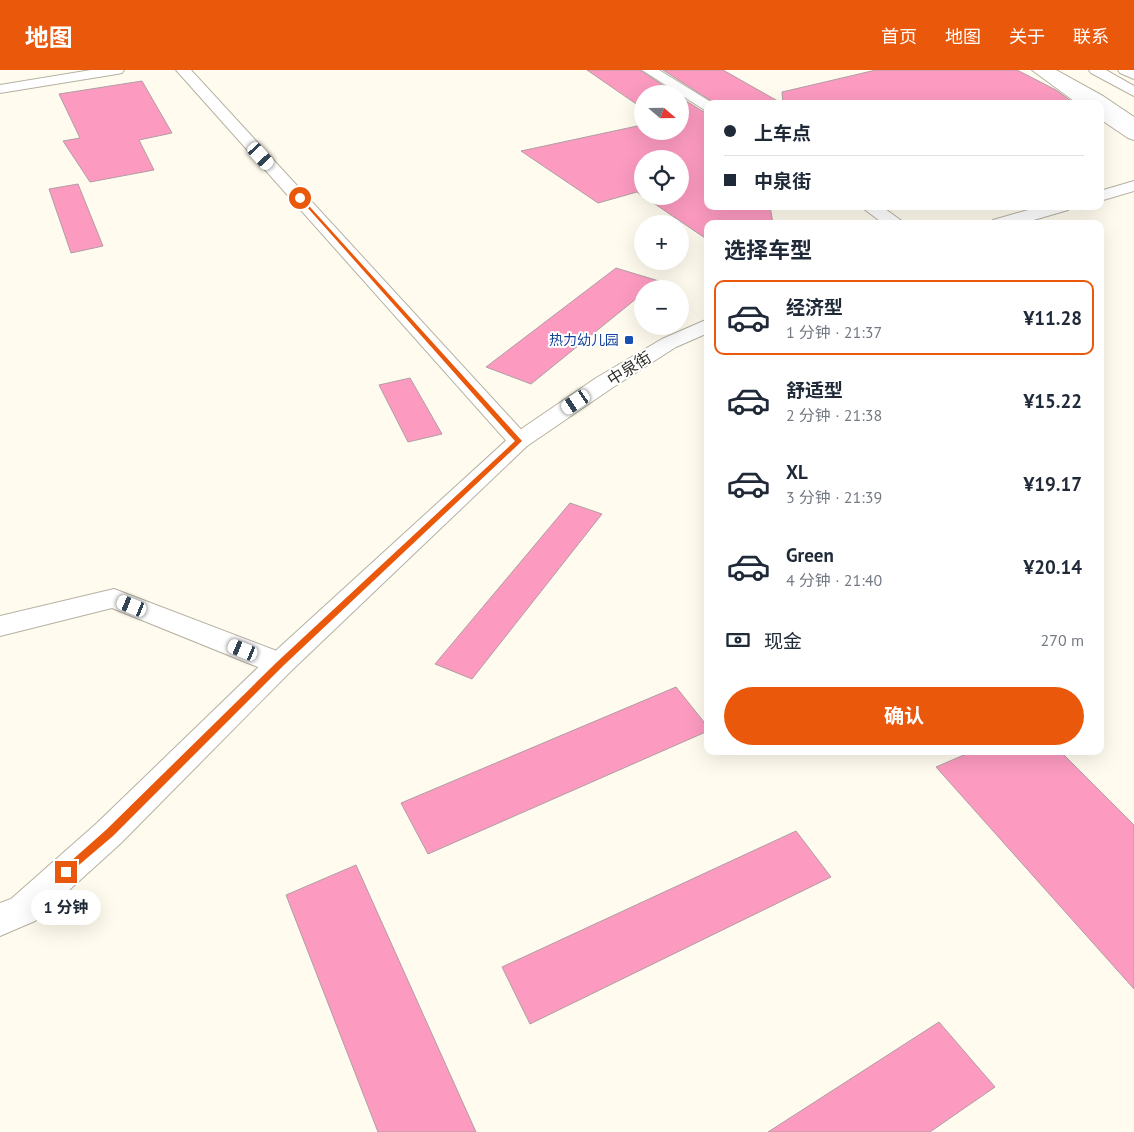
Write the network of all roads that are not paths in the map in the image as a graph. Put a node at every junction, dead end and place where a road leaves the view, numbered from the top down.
1 (70, 70) edge
2 (117, 70) edge
3 (184, 70) edge
4 (648, 70) edge
5 (1039, 70) edge
6 (1045, 70) edge
7 (1067, 70) edge
8 (1096, 70) edge
9 (1115, 70) edge
10 (1125, 70) edge
11 (1134, 75) edge
12 (0, 81) edge
13 (1134, 81) edge
14 (0, 89) edge
15 (1134, 92) edge
16 (1082, 100) edge
17 (1099, 100) edge
18 (1104, 103) edge
19 (704, 104) edge
20 (1134, 112) edge
21 (1104, 115) edge
22 (1134, 124) edge
23 (1134, 135) edge
24 (1134, 186) edge
25 (1104, 195) edge
26 (875, 210) edge
27 (1048, 210) edge
28 (891, 220) edge
29 (1013, 220) edge
30 (704, 327) edge
31 (519, 441) junction
32 (0, 626) edge
33 (280, 664) junction
34 (0, 920) edge

1 - 12 main road
2 - 14 main road
3 - 31 main road
4 - 19 main road
5 - 16 main road
6 - 17 main road
7 - 20 main road
8 - 15 main road
9 - 13 main road
10 - 11 main road
18 - 22 main road
21 - 23 main road
24 - 25 main road
26 - 28 main road
27 - 29 main road
30 - 31 main road, 中泉街
31 - 33 main road, 中泉街
32 - 33 main road
33 - 34 main road, 中泉街

